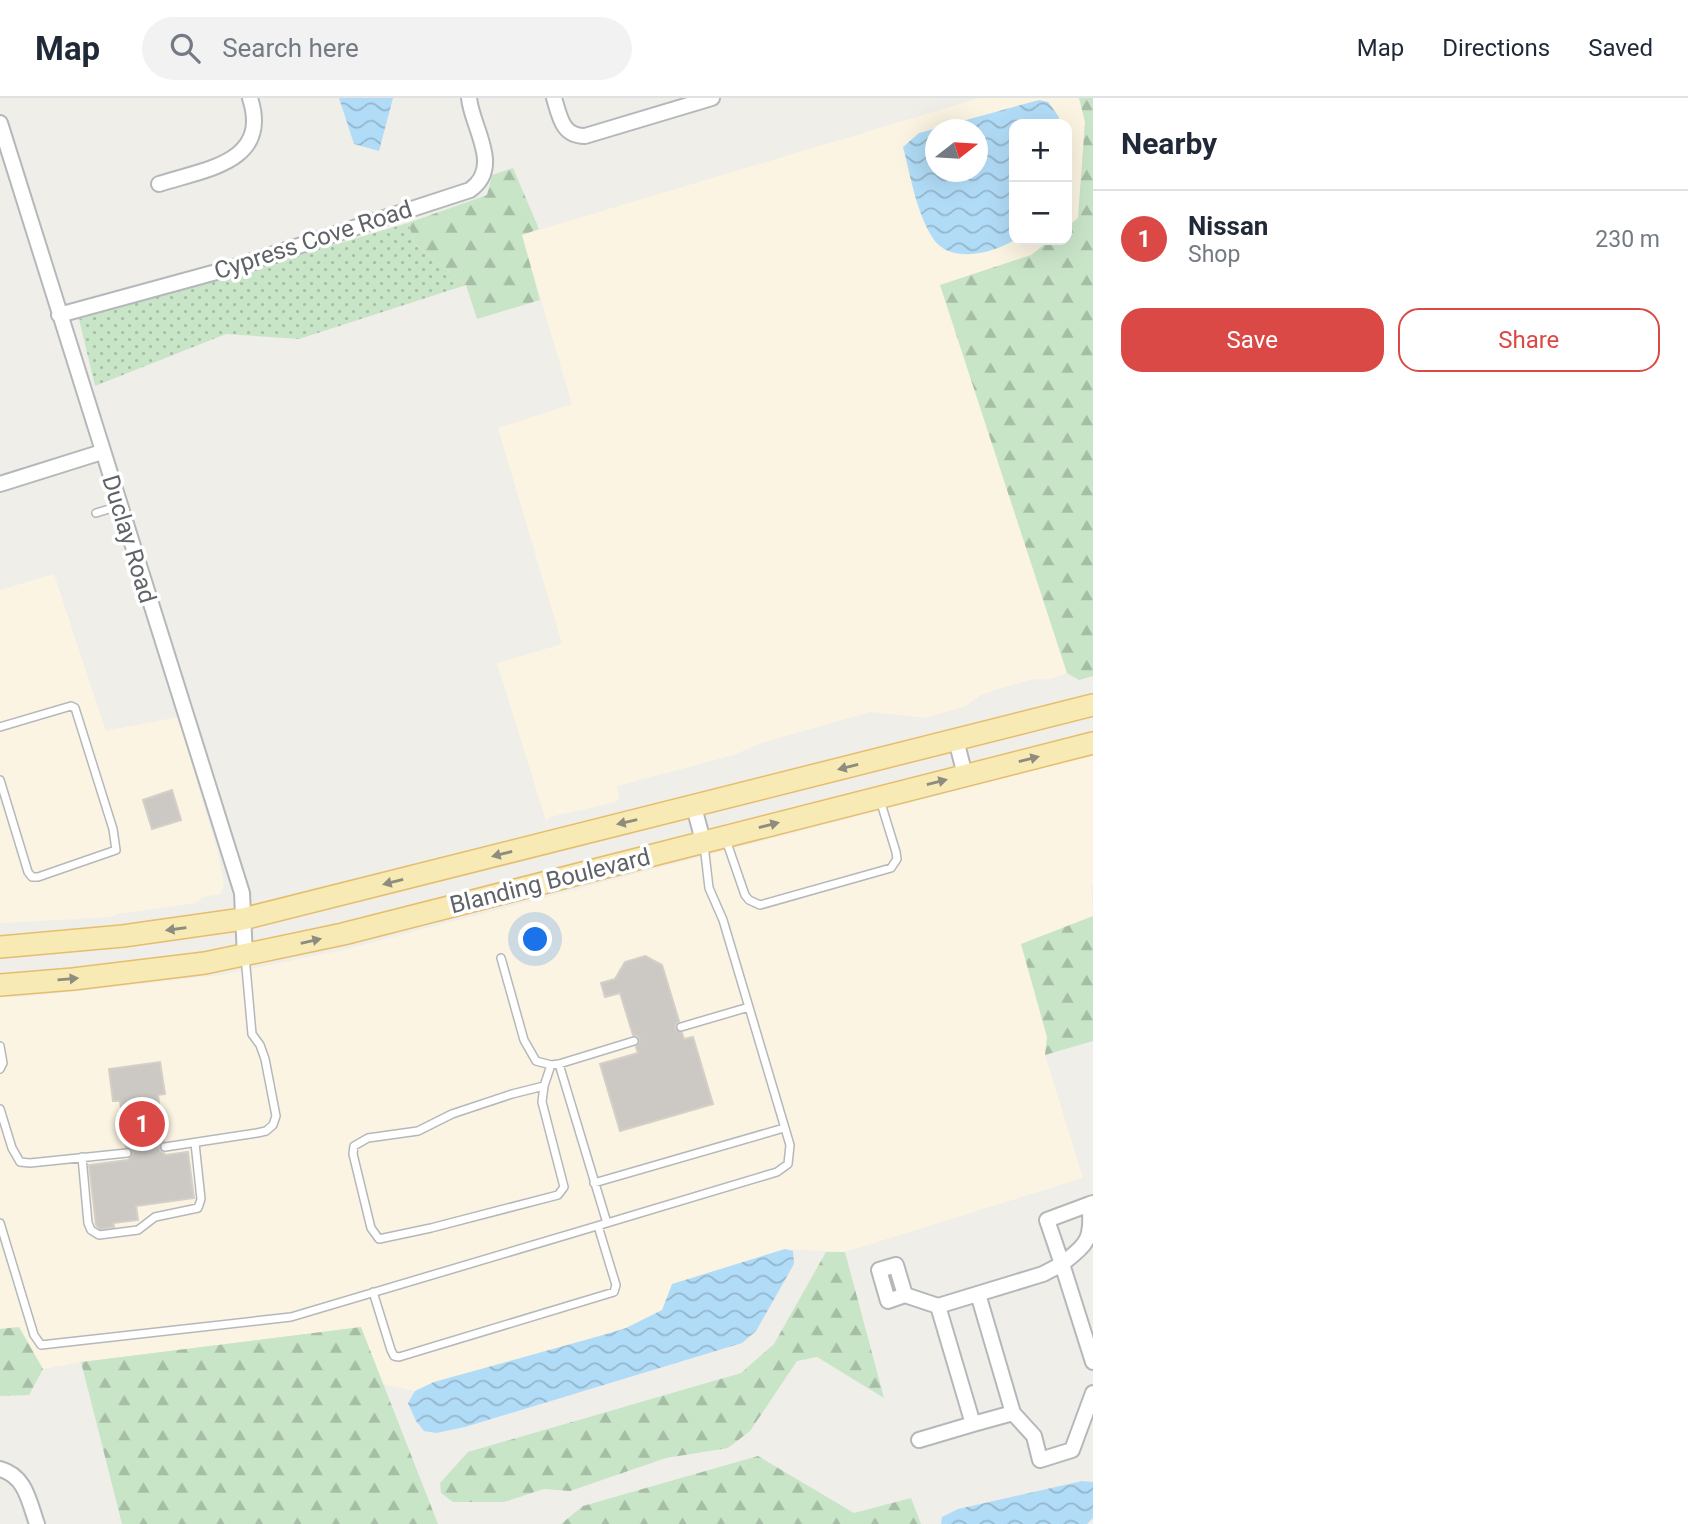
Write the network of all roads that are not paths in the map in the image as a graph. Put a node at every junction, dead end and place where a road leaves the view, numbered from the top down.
1 (250, 98) edge
2 (469, 98) edge
3 (554, 98) edge
4 (712, 98) edge
5 (0, 123) edge
6 (159, 184) dead end
7 (59, 316) junction
8 (102, 452) junction
9 (0, 484) edge
10 (119, 506) junction
11 (96, 513) dead end
12 (1093, 705) edge
13 (0, 727) edge
14 (956, 740) junction
15 (1093, 743) edge
16 (965, 775) junction
17 (0, 780) edge
18 (879, 797) junction
19 (694, 807) junction
20 (10, 815) junction
21 (0, 818) edge
22 (725, 836) junction
23 (703, 841) junction
24 (243, 919) junction
25 (0, 947) edge
26 (245, 956) junction
27 (501, 958) dead end
28 (0, 985) edge
29 (749, 1007) junction
30 (681, 1027) dead end
31 (634, 1041) dead end
32 (0, 1046) edge
33 (1, 1065) edge
34 (555, 1065) junction
35 (544, 1087) junction
36 (0, 1109) edge
37 (784, 1128) junction
38 (195, 1143) junction
39 (164, 1147) dead end
40 (127, 1153) dead end
41 (82, 1157) junction
42 (594, 1183) junction
43 (1092, 1204) edge
44 (0, 1223) edge
45 (607, 1223) junction
46 (598, 1226) junction
47 (1062, 1264) junction
48 (373, 1292) junction
49 (978, 1294) junction
50 (905, 1295) dead end
51 (938, 1306) junction
52 (1093, 1362) edge
53 (1093, 1393) edge
54 (1013, 1413) junction
55 (973, 1424) junction
56 (919, 1440) dead end
57 (0, 1469) edge
58 (37, 1524) edge

1 - 6 street
2 - 7 street, Cypress Cove Road
3 - 4 street
5 - 7 street, Duclay Road
7 - 8 street, Duclay Road
8 - 9 street
8 - 10 street, Duclay Road
10 - 11 lane
10 - 24 street, Duclay Road
12 - 14 main road, Blanding Boulevard
13 - 20 lane
14 - 16 street
14 -> 19 main road, Blanding Boulevard
16 -> 15 main road, Blanding Boulevard
18 -> 16 main road, Blanding Boulevard
17 - 20 lane
22 -> 18 main road, Blanding Boulevard
18 - 22 lane
19 - 23 street
19 -> 24 main road, Blanding Boulevard
20 - 21 lane
22 - 23 main road, Blanding Boulevard
26 -> 23 main road, Blanding Boulevard
23 - 29 lane
24 -> 25 main road, Blanding Boulevard
24 - 26 street, Duclay Road
28 -> 26 main road, Blanding Boulevard
26 - 38 lane
27 - 34 lane
29 - 30 lane
29 - 37 lane
31 - 34 lane
32 - 33 lane
34 - 35 lane
34 - 42 lane
35 - 35 lane
36 - 41 lane
37 - 42 lane
37 - 45 lane
38 - 39 lane
38 - 41 lane
40 - 41 lane
42 - 45 lane
43 - 47 street
43 - 47 street
44 - 48 lane
45 - 46 lane
46 - 48 lane
46 - 48 lane
47 - 49 street
47 - 52 street
49 - 51 street
49 - 54 street
50 - 51 street
51 - 55 street
53 - 54 street
54 - 55 street
55 - 56 street
57 - 58 street

